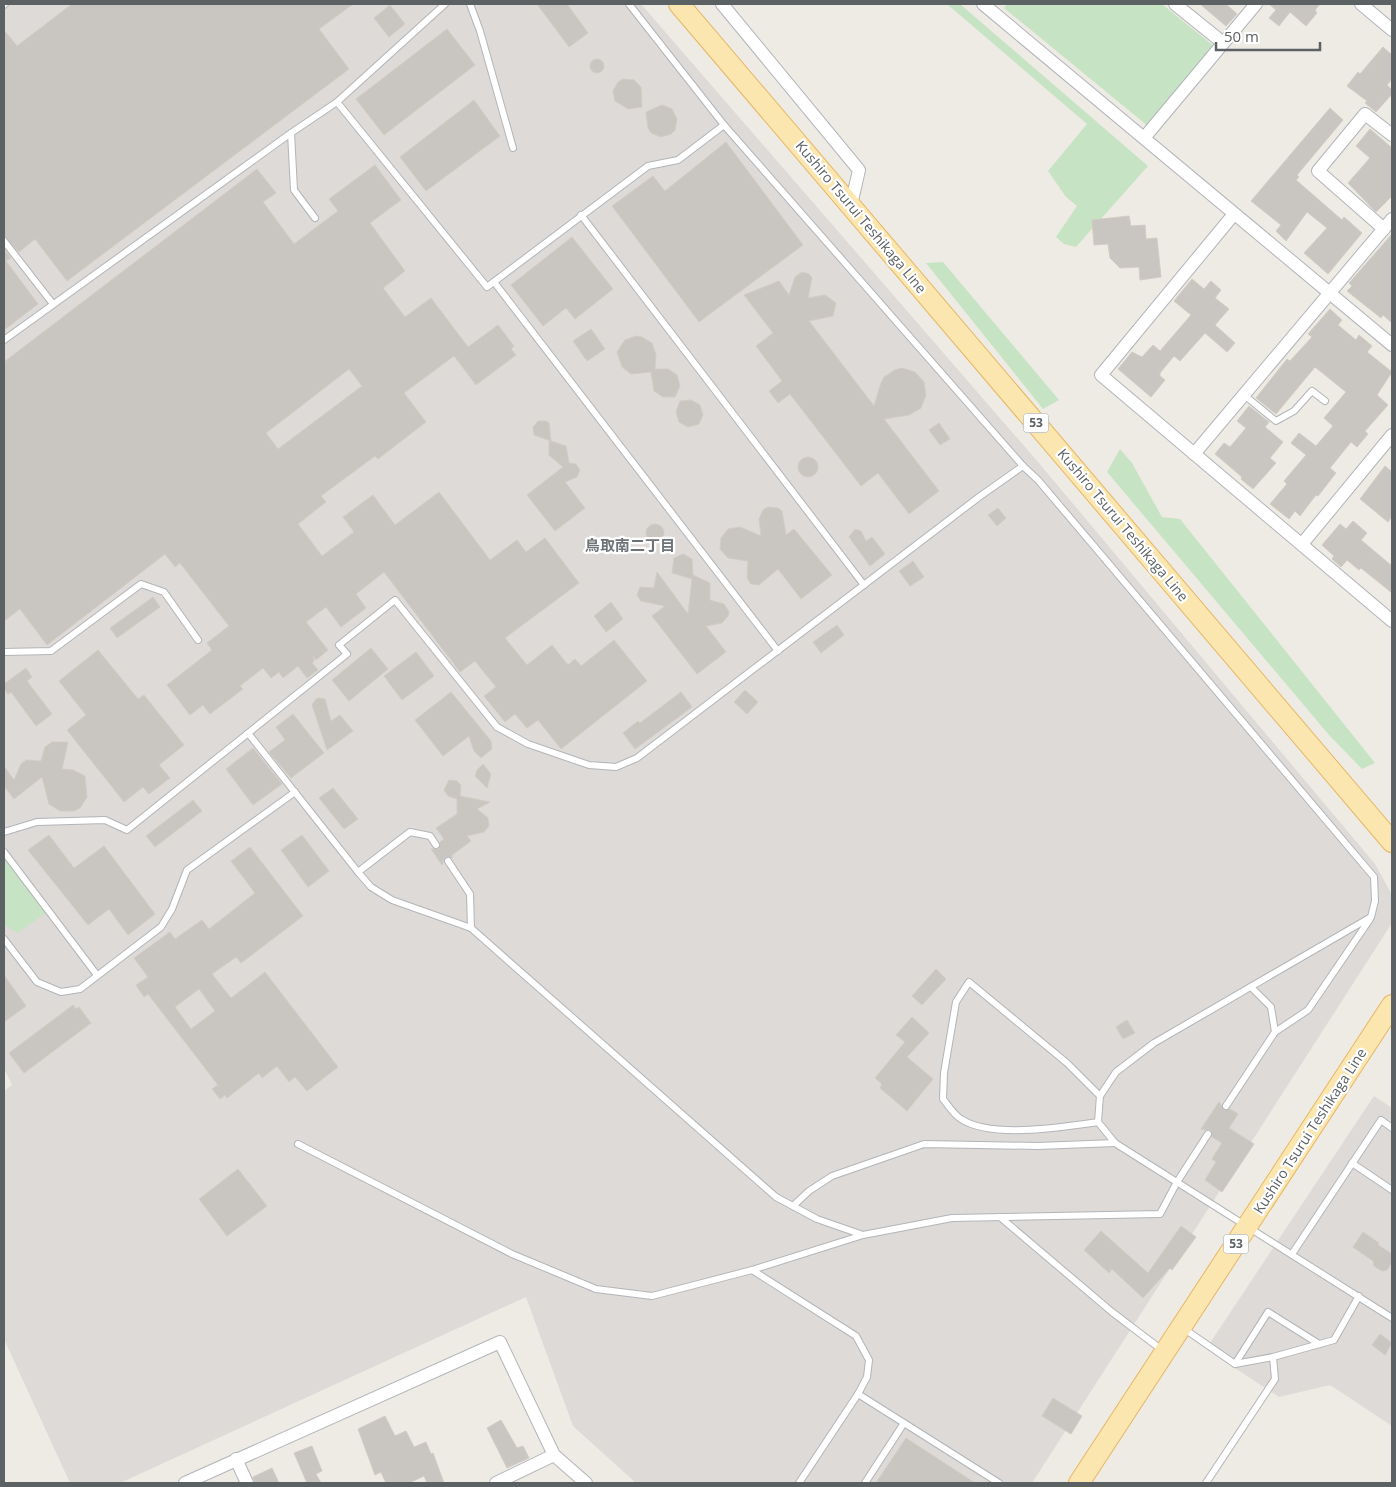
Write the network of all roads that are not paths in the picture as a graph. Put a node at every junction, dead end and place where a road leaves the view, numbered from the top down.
1 (445, 4) edge
2 (470, 4) edge
3 (629, 4) edge
4 (679, 4) edge
5 (722, 4) edge
6 (1175, 4) edge
7 (1256, 4) edge
8 (1361, 4) edge
9 (991, 6) edge
10 (1392, 30) edge
11 (1222, 42) junction
12 (337, 102) junction
13 (724, 125) junction
14 (291, 133) junction
15 (1392, 136) edge
16 (1144, 138) junction
17 (513, 148) dead end
18 (851, 205) junction
19 (1234, 214) junction
20 (581, 216) junction
21 (315, 218) dead end
22 (1388, 224) edge
23 (4, 242) edge
24 (494, 282) junction
25 (1330, 293) junction
26 (53, 304) junction
27 (4, 340) edge
28 (1392, 344) edge
29 (1244, 395) junction
30 (1325, 401) dead end
31 (1392, 435) edge
32 (1194, 454) junction
33 (1023, 466) junction
34 (1302, 544) junction
35 (864, 585) junction
36 (1392, 621) edge
37 (198, 640) dead end
38 (778, 650) junction
39 (4, 652) edge
40 (248, 733) junction
41 (295, 792) junction
42 (4, 832) edge
43 (1392, 842) edge
44 (436, 845) dead end
45 (4, 852) edge
46 (448, 860) dead end
47 (358, 872) junction
48 (1371, 917) junction
49 (471, 928) junction
50 (4, 940) edge
51 (97, 975) junction
52 (1251, 987) junction
53 (1392, 1005) edge
54 (1275, 1032) junction
55 (1100, 1096) junction
56 (1226, 1106) dead end
57 (1098, 1122) junction
58 (1392, 1128) edge
59 (1208, 1134) dead end
60 (1115, 1142) junction
61 (298, 1144) dead end
62 (1352, 1163) junction
63 (1176, 1182) junction
64 (1392, 1190) edge
65 (793, 1206) junction
66 (1000, 1217) junction
67 (1247, 1228) junction
68 (863, 1234) junction
69 (1292, 1254) junction
70 (752, 1270) junction
71 (1359, 1296) junction
72 (1392, 1318) edge
73 (1182, 1327) junction
74 (1319, 1344) junction
75 (1165, 1352) junction
76 (1273, 1357) junction
77 (1234, 1364) junction
78 (858, 1394) junction
79 (904, 1423) junction
80 (554, 1454) junction
81 (236, 1459) junction
82 (185, 1483) edge
83 (247, 1483) edge
84 (496, 1483) edge
85 (586, 1483) edge
86 (799, 1483) edge
87 (865, 1483) edge
88 (999, 1483) edge
89 (1079, 1483) edge
90 (1206, 1483) edge

1 - 12 lane
2 - 17 lane
3 - 13 lane
4 - 18 main road, Kushiro Tsurui Teshikaga Line / 53
5 - 18 street
6 - 11 street
7 - 11 street
8 - 10 street
9 - 16 street
11 - 16 street
12 - 14 lane
12 - 24 lane
13 - 20 lane
13 - 33 lane
14 - 21 lane
14 - 26 lane
15 - 22 street
16 - 19 street
18 - 43 main road, Kushiro Tsurui Teshikaga Line / 53
19 - 25 street
19 - 32 street
20 - 24 lane
20 - 35 lane
22 - 25 street
23 - 26 lane
24 - 38 lane
25 - 28 street
25 - 29 street
26 - 27 lane
29 - 30 lane
29 - 32 street
31 - 34 street
32 - 34 street
33 - 35 lane
33 - 48 lane
34 - 36 street
35 - 38 lane
37 - 39 lane
38 - 40 lane
40 - 41 lane
40 - 42 lane
41 - 47 lane
41 - 51 lane
44 - 47 lane
45 - 51 lane
46 - 49 lane
47 - 49 lane
48 - 52 lane
48 - 54 lane
49 - 65 lane
50 - 51 lane
52 - 54 lane
52 - 55 lane
53 - 67 main road, Kushiro Tsurui Teshikaga Line / 53
54 - 56 lane
55 - 57 lane
55 - 57 lane
57 - 60 lane
58 - 62 lane
59 - 63 lane
60 - 63 lane
60 - 65 lane
61 - 70 lane
62 - 64 lane
62 - 69 lane
63 - 66 lane
63 - 67 lane
65 - 68 lane
66 - 68 lane
66 - 75 lane
67 - 69 lane
67 - 73 main road, Kushiro Tsurui Teshikaga Line / 53
68 - 70 lane
69 - 71 lane
70 - 78 lane
71 - 72 lane
71 - 74 lane
73 - 75 main road, Kushiro Tsurui Teshikaga Line / 53
73 - 77 lane
74 - 76 lane
74 - 77 lane
75 - 89 main road, Kushiro Tsurui Teshikaga Line / 53
76 - 77 lane
76 - 90 lane
78 - 79 lane
78 - 86 lane
79 - 87 lane
79 - 88 lane
80 - 81 street
80 - 84 street
80 - 85 street
81 - 82 street
81 - 83 street

